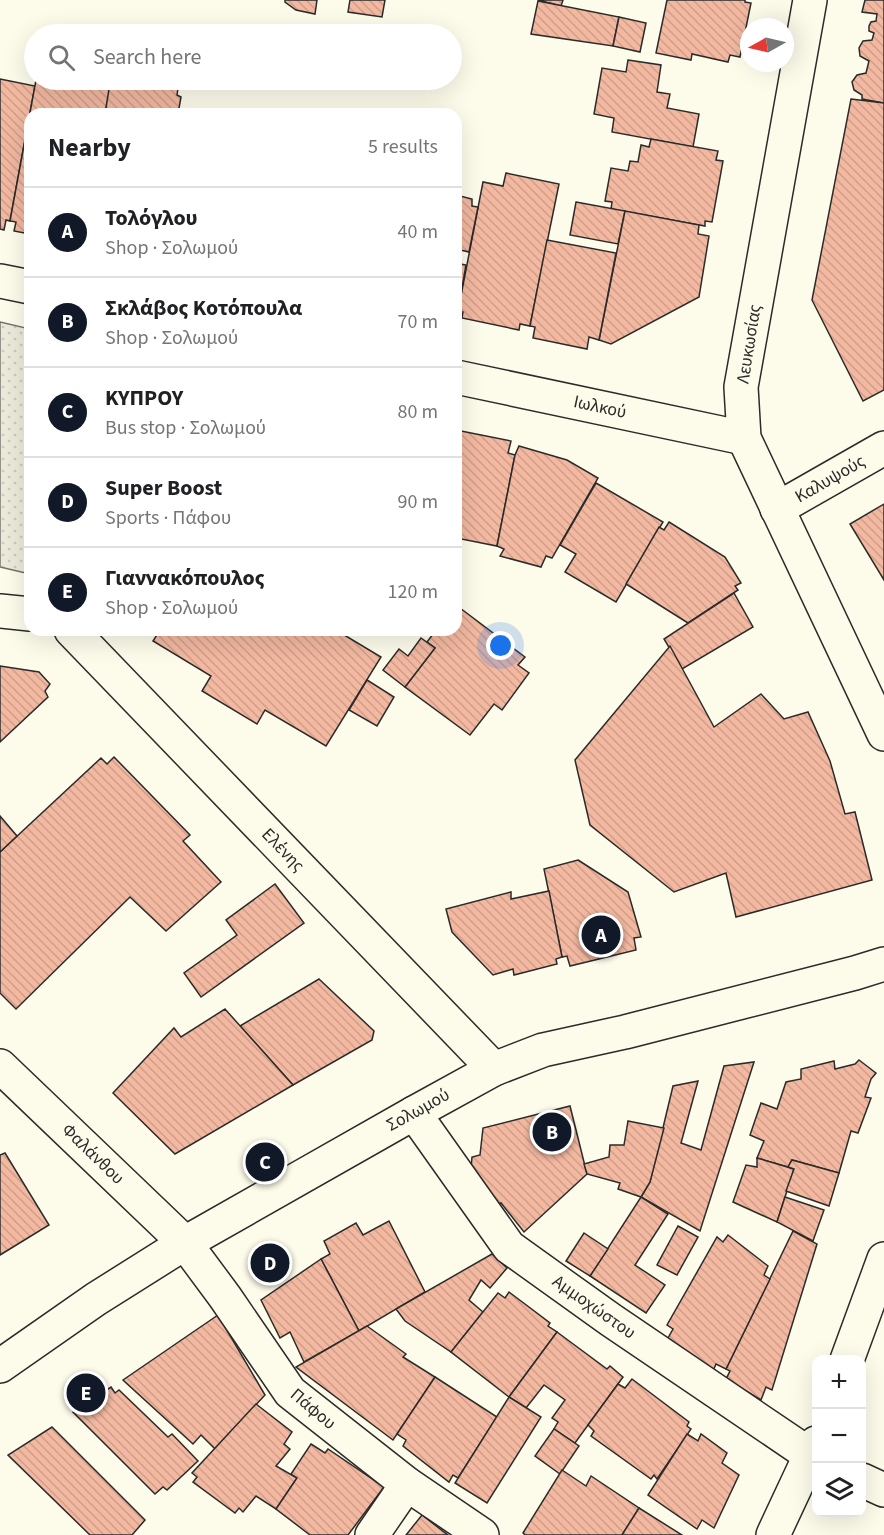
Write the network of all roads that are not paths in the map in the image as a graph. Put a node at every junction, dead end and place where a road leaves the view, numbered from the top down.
1 (810, 0) edge
2 (0, 281) edge
3 (24, 286) edge
4 (462, 378) edge
5 (744, 438) junction
6 (884, 448) edge
7 (777, 509) junction
8 (0, 611) edge
9 (24, 613) edge
10 (77, 636) edge
11 (884, 734) edge
12 (884, 964) edge
13 (0, 1066) edge
14 (494, 1070) junction
15 (414, 1113) junction
16 (185, 1243) junction
17 (884, 1259) edge
18 (848, 1355) edge
19 (0, 1366) edge
20 (812, 1451) edge
21 (812, 1459) edge
22 (866, 1482) edge
23 (407, 1484) junction
24 (884, 1490) edge
25 (372, 1535) edge
26 (482, 1535) edge
27 (773, 1535) edge

1 - 5 street, Λευκωσίας
2 - 3 street
4 - 5 street, Ιωλκού
5 - 7 street, Λευκωσίας
6 - 7 street, Καλυψούς
7 - 11 street, Λευκωσίας
8 - 9 street
10 - 14 street, Ελένης
12 - 14 street, Σολωμού
13 - 16 street, Φαλάνθου
14 - 15 street, Σολωμού
15 - 16 street, Σολωμού
15 - 20 street, Αμμοχώστου
16 - 19 street, Σολωμού
16 - 23 street, Πάφου
17 - 18 street
21 - 27 street
22 - 24 street
23 - 25 street
23 - 26 street, Πάφου

